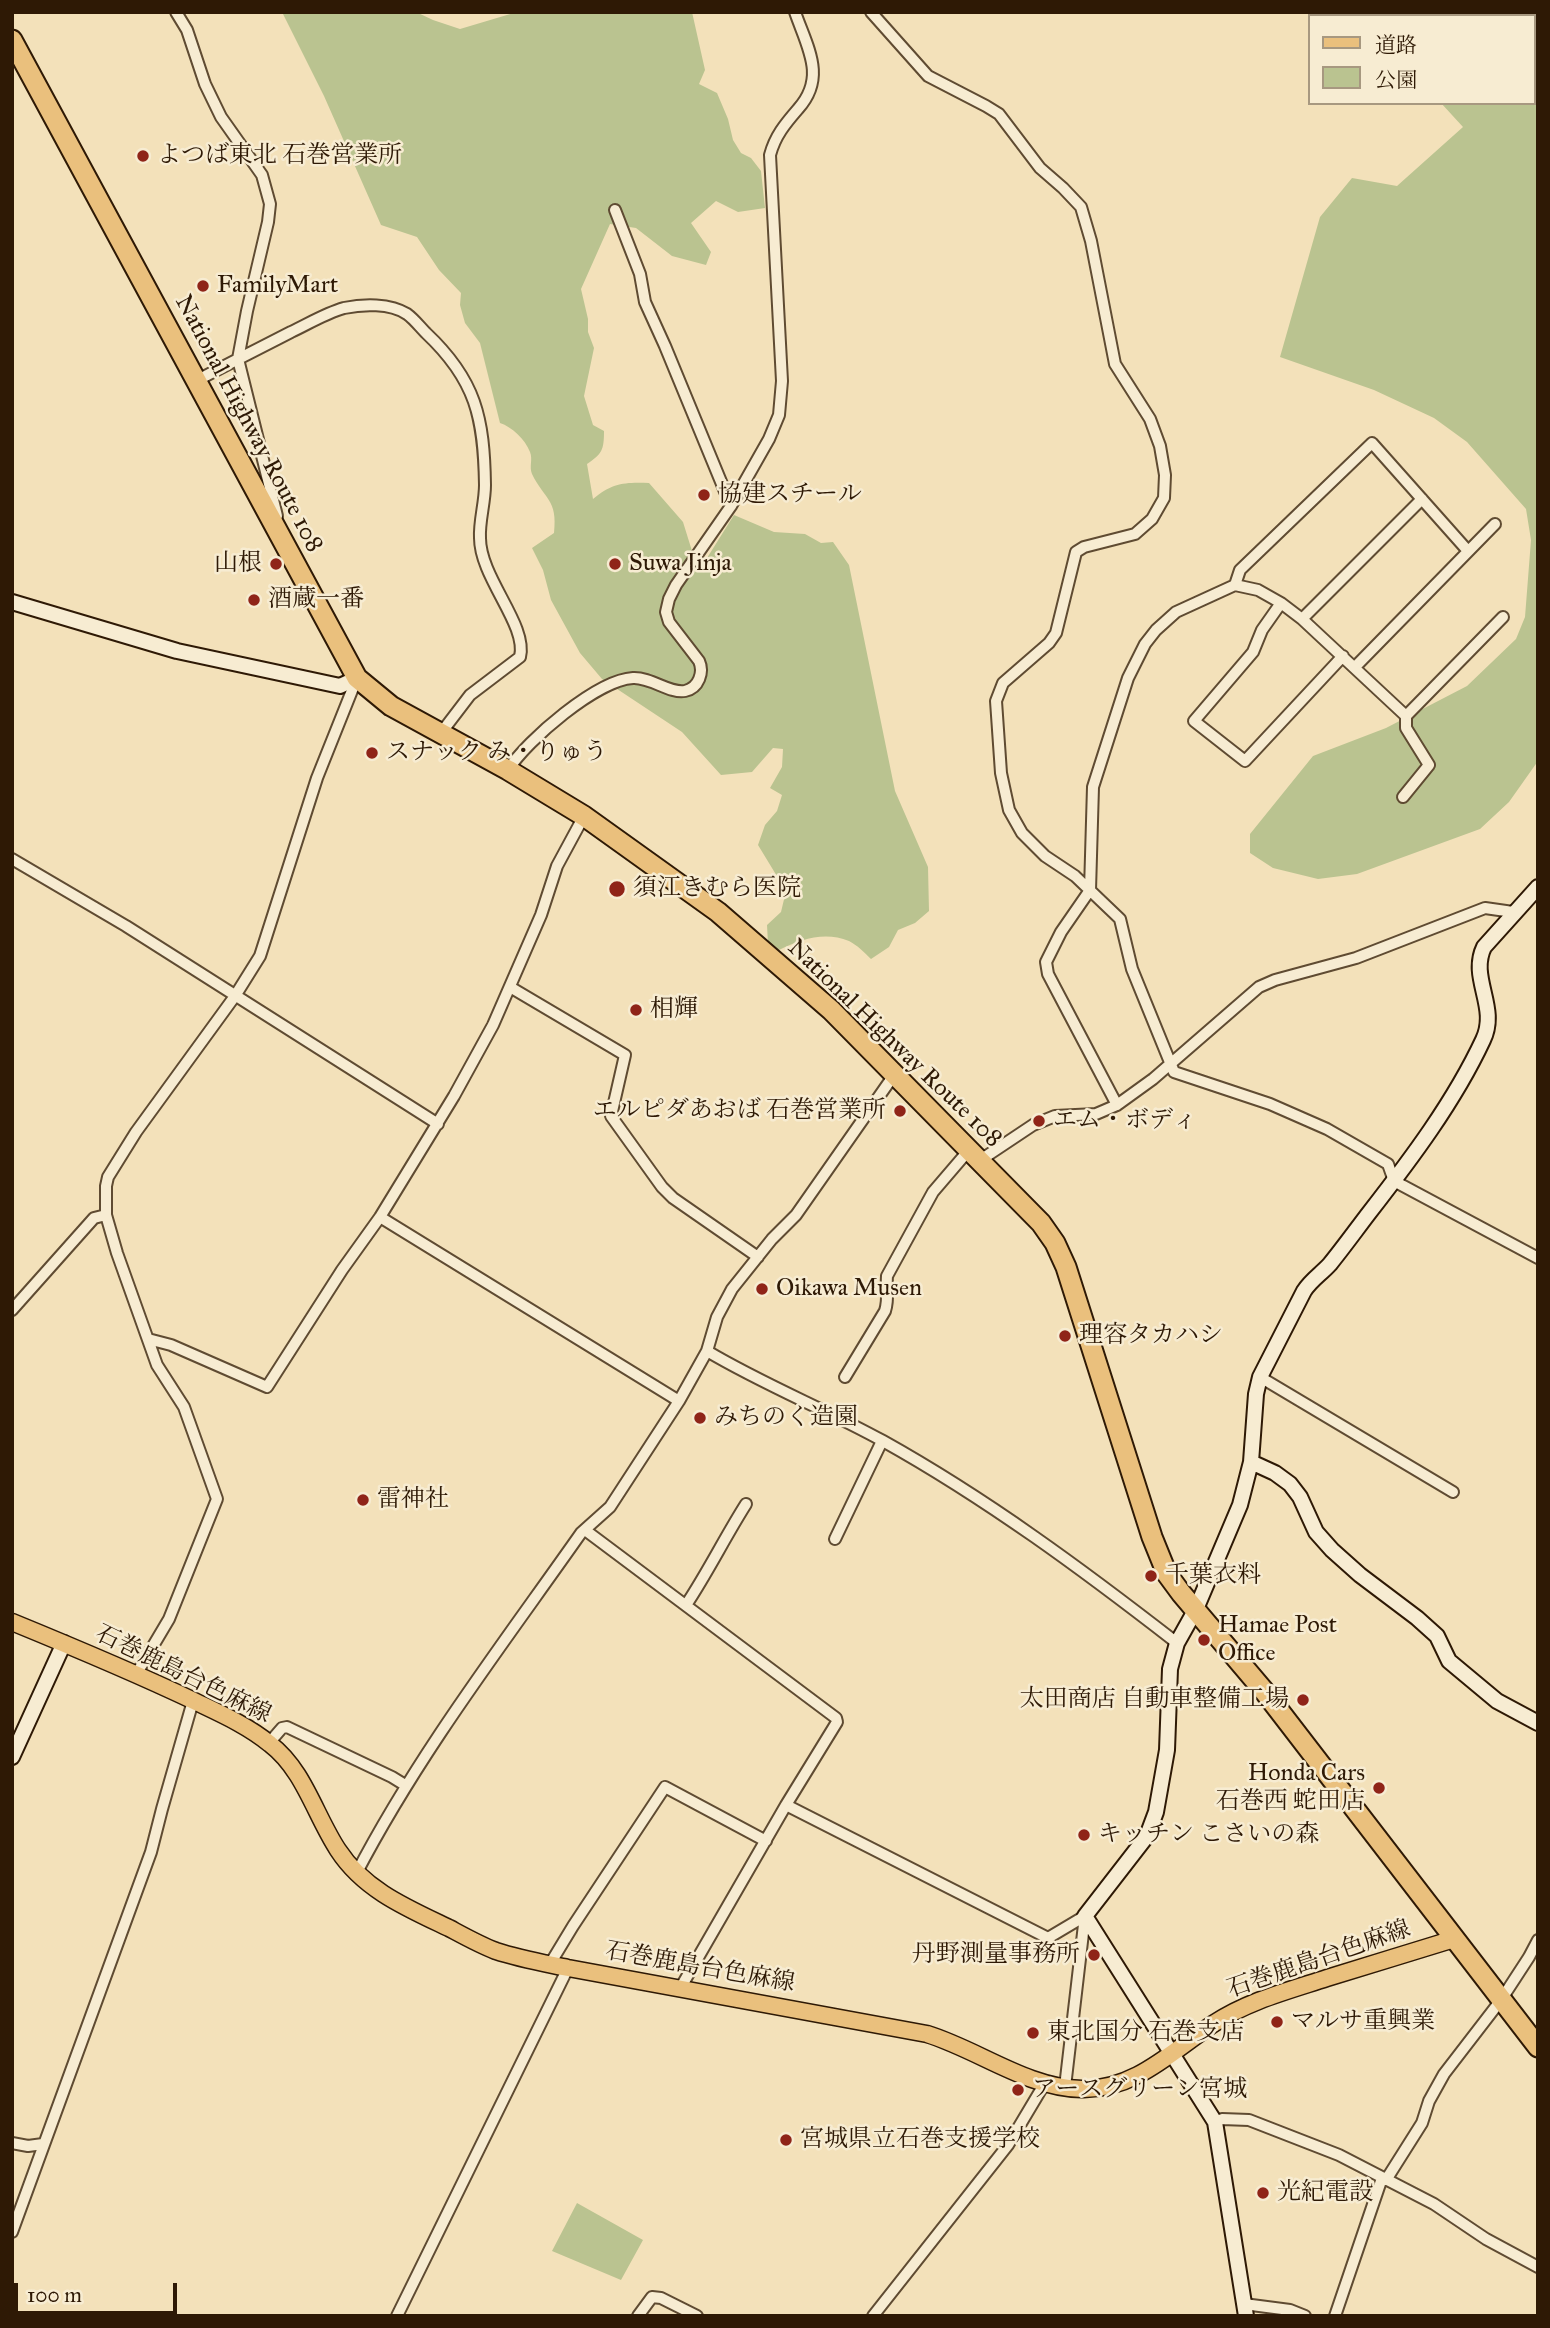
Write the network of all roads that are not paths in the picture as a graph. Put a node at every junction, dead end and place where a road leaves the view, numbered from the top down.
1 (176, 12) edge
2 (795, 12) edge
3 (871, 12) edge
4 (12, 40) edge
5 (615, 211) dead end
6 (238, 359) junction
7 (196, 381) junction
8 (1422, 499) junction
9 (731, 506) junction
10 (1495, 524) dead end
11 (283, 541) junction
12 (1468, 551) junction
13 (1235, 585) junction
14 (12, 602) edge
15 (1281, 603) junction
16 (1503, 617) dead end
17 (1302, 620) junction
18 (1343, 656) junction
19 (1355, 667) junction
20 (357, 678) junction
21 (1406, 716) junction
22 (441, 733) junction
23 (509, 770) junction
24 (1403, 797) dead end
25 (584, 816) junction
26 (12, 859) edge
27 (1538, 887) edge
28 (1090, 890) junction
29 (1513, 912) junction
30 (510, 987) junction
31 (235, 996) junction
32 (1169, 1064) junction
33 (894, 1075) junction
34 (1117, 1105) junction
35 (438, 1124) junction
36 (974, 1156) junction
37 (1394, 1181) junction
38 (106, 1215) junction
39 (380, 1217) junction
40 (758, 1257) junction
41 (1538, 1258) edge
42 (12, 1310) edge
43 (148, 1339) junction
44 (707, 1351) junction
45 (845, 1377) dead end
46 (1260, 1377) junction
47 (679, 1401) junction
48 (882, 1441) junction
49 (1251, 1462) junction
50 (1453, 1492) dead end
51 (746, 1504) dead end
52 (585, 1530) junction
53 (835, 1539) dead end
54 (686, 1605) junction
55 (1196, 1609) junction
56 (12, 1622) edge
57 (64, 1643) junction
58 (1177, 1643) junction
59 (137, 1673) junction
60 (193, 1701) junction
61 (1538, 1723) edge
62 (269, 1743) junction
63 (12, 1757) edge
64 (405, 1785) junction
65 (786, 1805) junction
66 (766, 1841) junction
67 (356, 1874) junction
68 (1085, 1916) junction
69 (1454, 1939) junction
70 (1538, 1940) edge
71 (550, 1964) junction
72 (568, 1968) junction
73 (681, 1987) junction
74 (1501, 2000) junction
75 (1538, 2047) edge
76 (1171, 2054) junction
77 (1045, 2083) junction
78 (1065, 2087) junction
79 (1215, 2122) junction
80 (12, 2143) edge
81 (43, 2144) junction
82 (1384, 2179) junction
83 (12, 2232) edge
84 (1538, 2267) edge
85 (1245, 2310) edge
86 (397, 2316) edge
87 (638, 2316) edge
88 (697, 2316) edge
89 (873, 2316) edge
90 (1305, 2316) edge
91 (1335, 2316) edge

1 - 6 street
2 - 9 street
3 - 28 street
4 - 7 highway, National Highway Route 108
5 - 9 street
6 - 7 street
6 - 11 street
6 - 22 street
7 - 11 highway, National Highway Route 108
8 - 12 street
8 - 13 street
8 - 17 street
9 - 23 street
10 - 12 street
11 - 20 highway, National Highway Route 108
12 - 19 street
13 - 15 street
13 - 28 street
14 - 20 street
15 - 17 street
15 - 18 street
16 - 21 street
17 - 18 street
18 - 19 street
19 - 21 street
20 - 22 highway, National Highway Route 108
20 - 31 street
21 - 24 street
22 - 23 highway, National Highway Route 108
23 - 25 highway, National Highway Route 108
25 - 30 street
25 - 33 highway, National Highway Route 108
26 - 31 street
27 - 29 street
28 - 32 street
28 - 34 street
29 - 32 street
29 - 37 street
30 - 35 street
30 - 40 street
31 - 35 street
31 - 38 street
32 - 34 street
32 - 37 street
33 - 36 highway, National Highway Route 108
33 - 40 street
34 - 36 street
35 - 39 street
36 - 45 street
36 - 55 highway, National Highway Route 108
37 - 41 street
37 - 46 street
38 - 42 street
38 - 43 street
39 - 43 street
39 - 47 street
40 - 44 street
43 - 59 street
44 - 47 street
44 - 48 street
46 - 49 street
46 - 50 street
47 - 52 street
48 - 53 street
48 - 58 street
49 - 55 street
49 - 61 street
51 - 54 street
52 - 54 street
52 - 64 street
54 - 65 street
55 - 58 street
55 - 69 highway, National Highway Route 108
56 - 57 main road, 石巻鹿島台色麻線
57 - 59 main road, 石巻鹿島台色麻線
57 - 63 street
58 - 68 street
59 - 60 main road, 石巻鹿島台色麻線
60 - 62 main road, 石巻鹿島台色麻線
60 - 81 street
62 - 64 street
62 - 67 main road, 石巻鹿島台色麻線
64 - 67 street
65 - 66 street
65 - 68 street
66 - 71 street
66 - 73 street
67 - 71 main road, 石巻鹿島台色麻線
68 - 76 street
68 - 78 street
69 - 74 highway, National Highway Route 108
69 - 76 main road, 石巻鹿島台色麻線
70 - 74 street
71 - 72 main road, 石巻鹿島台色麻線
72 - 73 main road, 石巻鹿島台色麻線
72 - 86 street
73 - 77 main road, 石巻鹿島台色麻線
74 - 75 highway, National Highway Route 108
74 - 82 street
76 - 78 main road, 石巻鹿島台色麻線
76 - 79 street
77 - 78 main road, 石巻鹿島台色麻線
77 - 89 street
79 - 82 street
79 - 85 street
80 - 81 street
81 - 83 street
82 - 84 street
82 - 91 street
85 - 90 street
87 - 88 street

